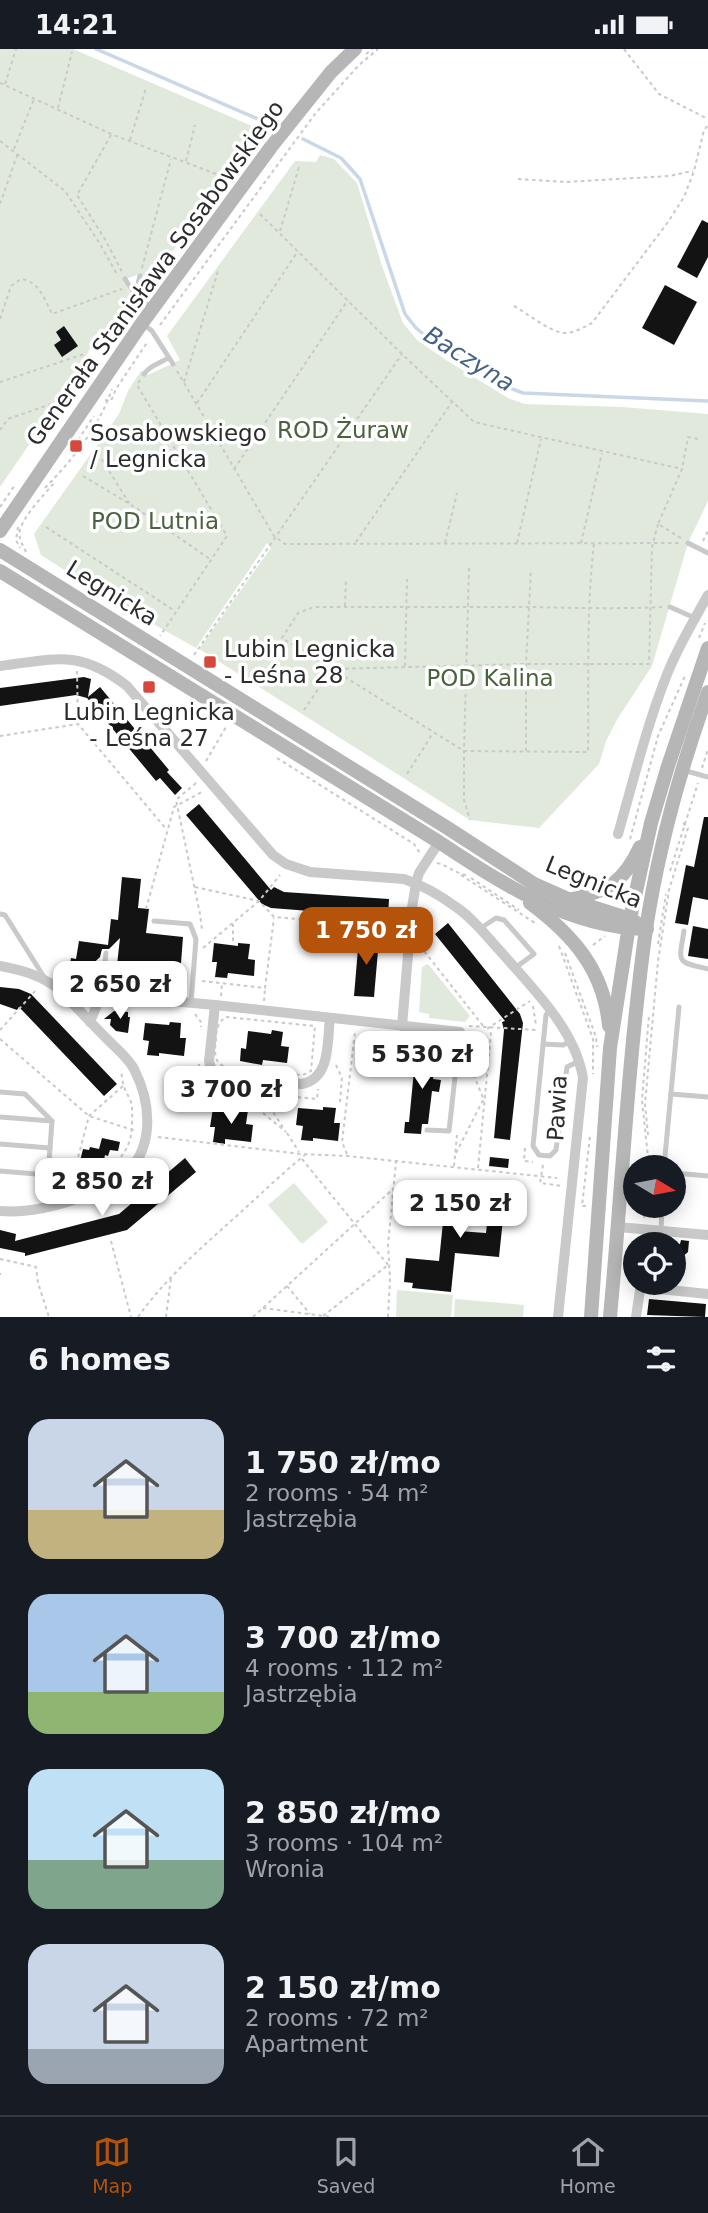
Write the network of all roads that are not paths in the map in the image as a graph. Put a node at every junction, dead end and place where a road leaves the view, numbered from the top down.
1 (355, 49) edge
2 (140, 276) road end
3 (122, 278) road end
4 (135, 295) junction
5 (153, 309) junction
6 (142, 323) junction
7 (168, 358) junction
8 (173, 364) road end
9 (144, 374) road end
10 (0, 531) edge
11 (688, 543) road end
12 (0, 550) edge
13 (708, 553) edge
14 (0, 571) edge
15 (708, 595) edge
16 (670, 607) road end
17 (695, 618) junction
18 (704, 643) edge
19 (0, 666) edge
20 (708, 692) edge
21 (683, 770) junction
22 (708, 777) edge
23 (651, 823) junction
24 (618, 834) dead end
25 (439, 842) junction
26 (416, 883) junction
27 (506, 886) junction
28 (570, 900) junction
29 (0, 914) edge
30 (154, 921) dead end
31 (629, 924) junction
32 (480, 929) junction
33 (646, 929) junction
34 (684, 931) dead end
35 (106, 953) dead end
36 (0, 966) edge
37 (514, 968) junction
38 (708, 969) edge
39 (45, 985) junction
40 (61, 991) junction
41 (101, 995) junction
42 (191, 1003) junction
43 (218, 1003) junction
44 (679, 1007) dead end
45 (550, 1010) junction
46 (330, 1018) junction
47 (90, 1022) junction
48 (402, 1026) junction
49 (464, 1032) joint
50 (570, 1041) junction
51 (543, 1044) junction
52 (610, 1048) junction
53 (579, 1061) junction
54 (0, 1092) edge
55 (671, 1094) junction
56 (708, 1097) edge
57 (0, 1117) edge
58 (52, 1121) junction
59 (427, 1130) dead end
60 (0, 1144) edge
61 (50, 1148) junction
62 (665, 1155) edge
63 (0, 1171) edge
64 (686, 1174) edge
65 (48, 1175) junction
66 (708, 1176) edge
67 (53, 1202) junction
68 (0, 1211) edge
69 (655, 1218) edge
70 (618, 1227) junction
71 (649, 1227) junction
72 (649, 1232) edge
73 (708, 1235) edge
74 (686, 1291) edge
75 (708, 1294) edge
76 (639, 1295) edge
77 (558, 1317) edge
78 (591, 1317) edge
79 (610, 1317) edge
80 (636, 1317) edge

1 - 5 main road, Generała Stanisława Sosabowskiego
2 - 4 lane
3 - 4 lane
4 - 5 lane
5 - 6 main road, Generała Stanisława Sosabowskiego
6 - 7 lane
6 - 10 main road, Generała Stanisława Sosabowskiego
7 - 8 lane
7 - 9 lane
11 - 13 lane
12 - 28 main road, Legnicka
14 - 25 main road, Legnicka
15 - 17 street
16 - 17 lane
17 - 24 street
18 - 23 main road
19 - 26 street
20 - 21 main road
21 - 22 lane
21 - 33 main road
23 - 28 main road
23 - 31 main road
25 - 26 street
25 - 27 main road, Legnicka
26 - 32 street, Pawia
26 - 48 street
27 - 31 main road, Legnicka
27 - 52 main road
28 - 31 main road, Legnicka
29 - 39 lane
30 - 42 lane
31 - 33 main road, Legnicka
31 - 52 main road
32 - 37 street, Pawia
32 - 37 lane
33 - 70 main road
34 - 38 lane
35 - 41 lane
36 - 39 street
37 - 45 street, Pawia
39 - 40 street
40 - 41 street
40 - 47 street
41 - 42 street
41 - 47 street
42 - 43 street
43 - 46 street
43 - 46 street
44 - 55 lane
45 - 50 street, Pawia
45 - 51 lane
46 - 48 street
47 - 67 street
48 - 49 street
49 - 59 lane
50 - 51 lane
50 - 53 street, Pawia
51 - 53 lane
52 - 78 main road
53 - 77 street, Pawia
54 - 58 lane
55 - 56 lane
55 - 62 lane
57 - 58 lane
58 - 61 lane
60 - 61 lane
61 - 65 lane
63 - 65 lane
64 - 66 lane
65 - 67 lane
67 - 68 street
69 - 71 lane
70 - 71 street
70 - 79 main road
71 - 72 street
71 - 73 street
74 - 75 street
76 - 80 street

